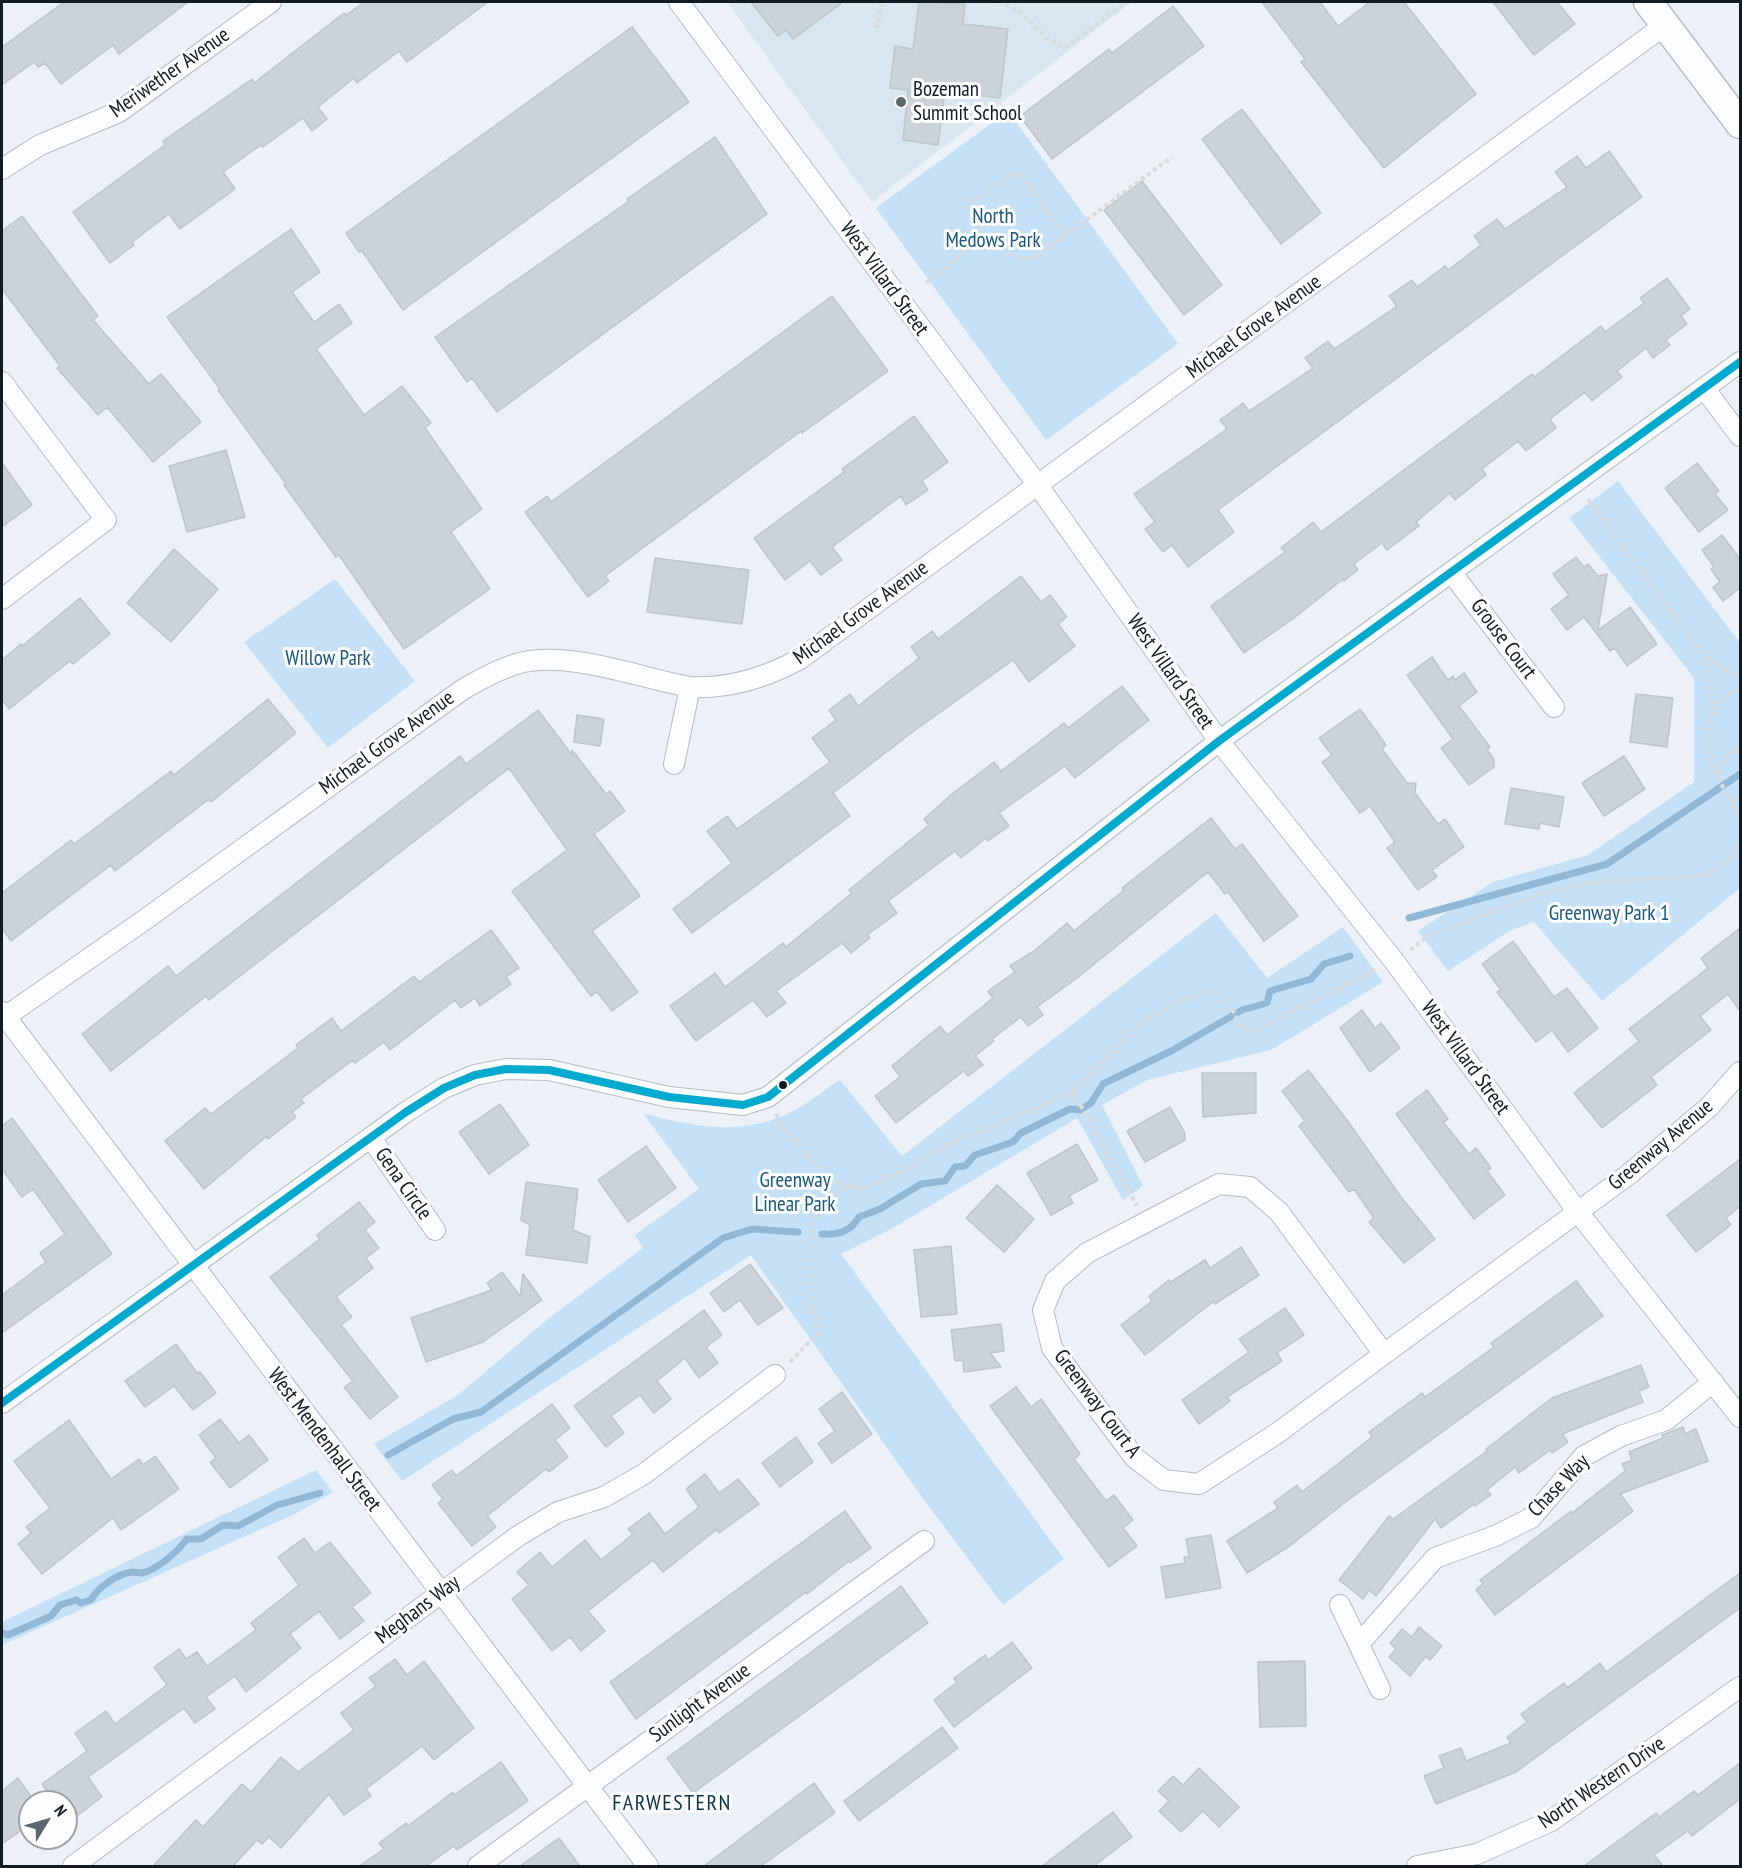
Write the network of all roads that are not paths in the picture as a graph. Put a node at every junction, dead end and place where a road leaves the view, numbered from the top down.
1 (271, 2) edge
2 (679, 2) edge
3 (1648, 2) edge
4 (1665, 25) junction
5 (1740, 124) edge
6 (2, 170) edge
7 (1740, 362) edge
8 (2, 382) edge
9 (1704, 388) junction
10 (1740, 436) edge
11 (1037, 484) junction
12 (1451, 572) junction
13 (2, 599) edge
14 (690, 687) junction
15 (1554, 707) dead end
16 (1219, 741) junction
17 (674, 764) dead end
18 (3, 1016) edge
19 (1740, 1072) edge
20 (371, 1138) junction
21 (1578, 1212) junction
22 (435, 1230) dead end
23 (192, 1265) junction
24 (1384, 1354) junction
25 (775, 1375) road end
26 (1713, 1382) junction
27 (2, 1403) edge
28 (1740, 1417) edge
29 (924, 1541) dead end
30 (441, 1592) junction
31 (1340, 1605) dead end
32 (1359, 1644) junction
33 (1740, 1687) edge
34 (1380, 1689) dead end
35 (587, 1784) junction
36 (73, 1866) edge
37 (478, 1866) edge
38 (648, 1866) edge
39 (1417, 1866) edge

1 - 6 street, Meriwether Avenue
2 - 11 street, West Villard Street
3 - 4 main road
4 - 5 main road
4 - 11 street, Michael Grove Avenue
7 - 9 street
8 - 13 street
9 - 10 street
9 - 12 street
11 - 14 street, Michael Grove Avenue
11 - 16 street, West Villard Street
12 - 15 street, Grouse Court
12 - 16 street
14 - 17 street
14 - 18 street, Michael Grove Avenue
16 - 20 street
16 - 21 street, West Villard Street
18 - 23 street, West Mendenhall Street
19 - 21 street, Greenway Avenue
20 - 22 street, Gena Circle
20 - 23 street
21 - 24 street, Greenway Court A
21 - 26 street, West Villard Street
23 - 27 street
23 - 30 street, West Mendenhall Street
24 - 24 street, Greenway Court A
25 - 30 street, Meghans Way
26 - 28 street, West Villard Street
26 - 32 street, Chase Way
29 - 35 street, Sunlight Avenue
30 - 35 street, West Mendenhall Street
30 - 36 street, Meghans Way
31 - 32 street
32 - 34 street
33 - 39 street, North Western Drive
35 - 37 street, Sunlight Avenue
35 - 38 street, West Mendenhall Street

